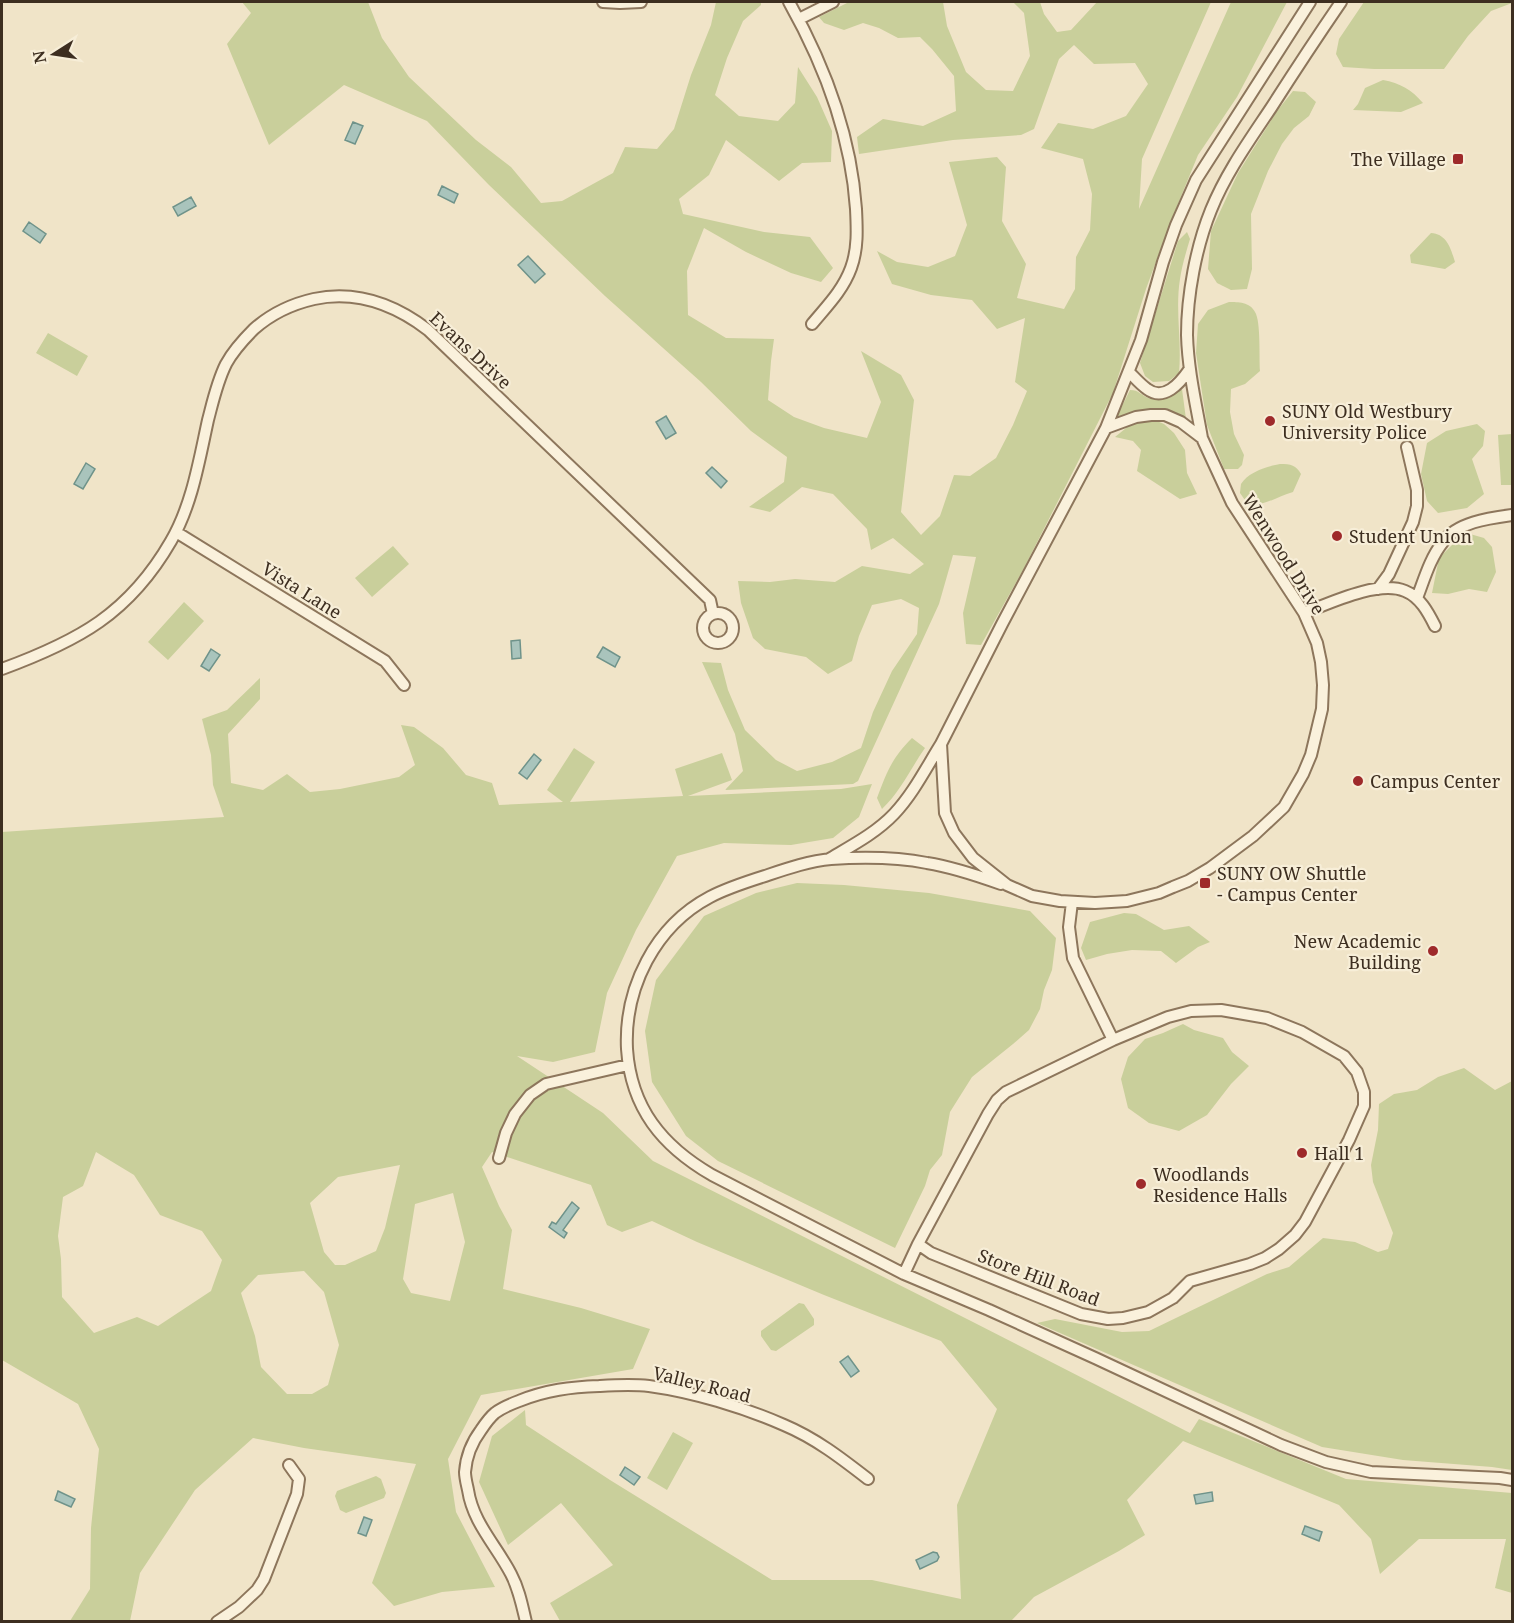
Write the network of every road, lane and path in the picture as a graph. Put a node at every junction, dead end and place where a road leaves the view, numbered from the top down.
1 (603, 2) edge
2 (641, 2) edge
3 (789, 2) edge
4 (833, 2) edge
5 (1310, 2) edge
6 (1341, 2) edge
7 (799, 19) junction
8 (812, 324) dead end
9 (1189, 370) junction
10 (1129, 372) junction
11 (1106, 428) junction
12 (1202, 438) junction
13 (1407, 447) dead end
14 (1512, 515) edge
15 (176, 532) junction
16 (1378, 589) junction
17 (1417, 598) junction
18 (1304, 613) junction
19 (713, 614) dead end
20 (1435, 626) dead end
21 (2, 669) edge
22 (404, 685) dead end
23 (941, 744) junction
24 (829, 859) junction
25 (1007, 885) junction
26 (1072, 902) junction
27 (1113, 1040) junction
28 (628, 1065) junction
29 (499, 1158) dead end
30 (918, 1244) junction
31 (904, 1274) junction
32 (289, 1465) dead end
33 (868, 1479) dead end
34 (1512, 1480) edge
35 (217, 1622) edge
36 (526, 1622) edge

1 - 2 street
3 - 7 street
4 - 7 street
5 - 10 street
6 - 9 street, Wenwood Drive
7 - 8 street
9 - 10 street
9 - 12 street, Wenwood Drive
10 - 11 street
11 - 12 street, Wenwood Drive
11 - 23 street
12 - 18 street, Wenwood Drive
13 - 16 street
14 - 17 street
15 - 19 street, Evans Drive
15 - 21 street, Evans Drive
15 - 22 street, Vista Lane
16 - 17 street
16 - 18 street
17 - 20 street
18 - 26 street, Wenwood Drive
23 - 24 street
23 - 25 street, Wenwood Drive
24 - 25 street, Wenwood Drive
24 - 28 street
25 - 26 street, Wenwood Drive
26 - 27 street
27 - 30 street, Store Hill Road
27 - 30 street, Store Hill Road
28 - 29 street
28 - 31 street
30 - 31 street, Store Hill Road
31 - 34 street
32 - 35 street
33 - 36 street, Valley Road

